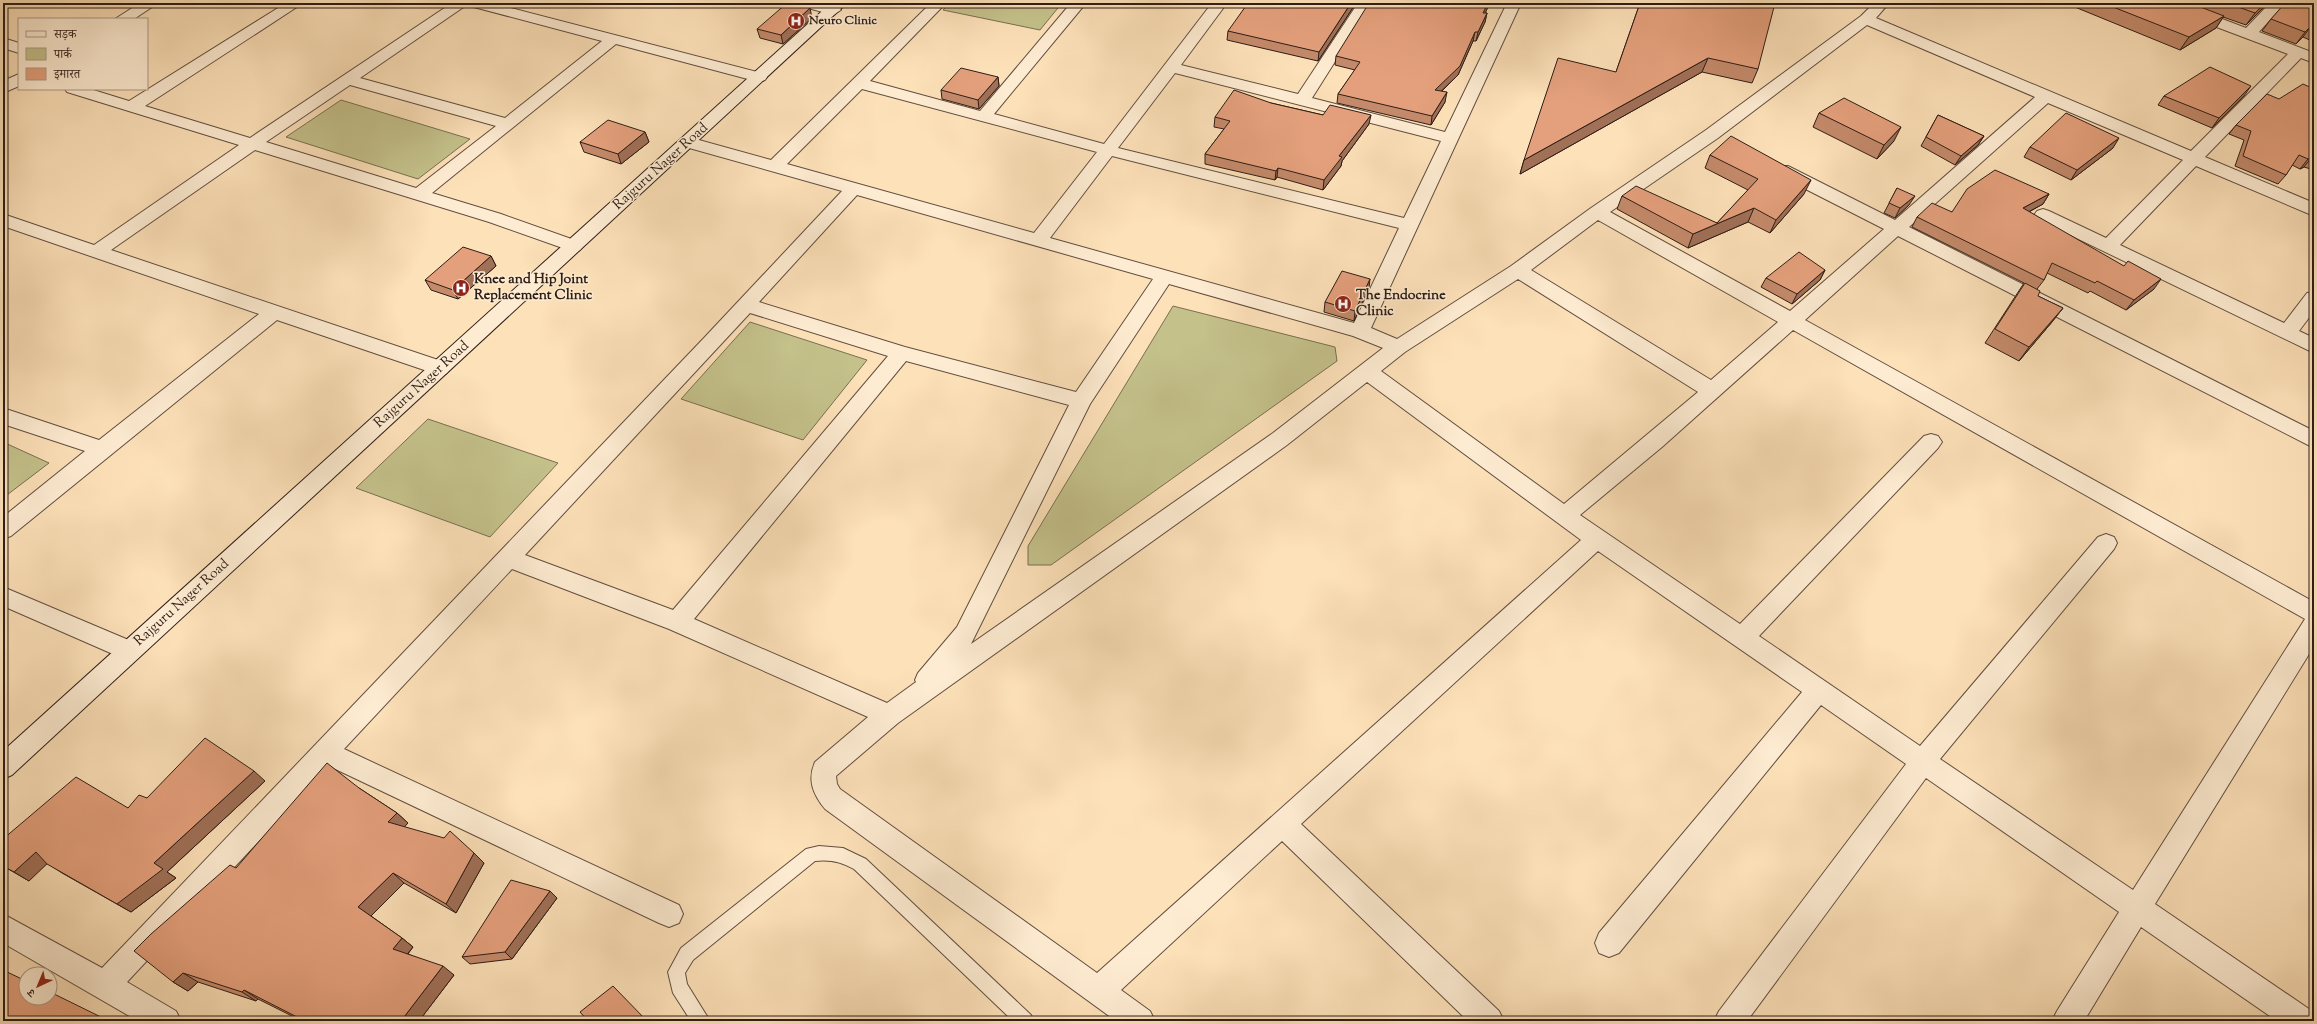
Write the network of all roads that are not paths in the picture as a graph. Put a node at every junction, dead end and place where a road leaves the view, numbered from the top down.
1 (150, 3) edge
2 (296, 3) edge
3 (462, 3) edge
4 (475, 3) edge
5 (806, 3) edge
6 (939, 3) edge
7 (1079, 3) edge
8 (1219, 3) edge
9 (1365, 3) edge
10 (1514, 3) edge
11 (1882, 3) edge
12 (2166, 3) edge
13 (2278, 3) edge
14 (837, 6) edge
15 (125, 18) edge
16 (1866, 19) junction
17 (2249, 34) junction
18 (612, 40) junction
19 (3, 43) edge
20 (18, 48) edge
21 (2298, 52) junction
22 (2314, 58) edge
23 (1170, 68) junction
24 (759, 77) junction
25 (18, 80) edge
26 (348, 80) junction
27 (859, 83) junction
28 (3, 88) edge
29 (76, 90) edge
30 (2046, 96) junction
31 (1302, 100) junction
32 (131, 107) junction
33 (983, 117) junction
34 (508, 124) junction
35 (1451, 138) junction
36 (688, 142) junction
37 (252, 144) junction
38 (1107, 150) junction
39 (2194, 159) junction
40 (1769, 163) edge
41 (775, 166) junction
42 (854, 188) junction
43 (419, 195) junction
44 (2314, 210) edge
45 (1597, 212) junction
46 (2043, 216) dead end
47 (3, 220) edge
48 (1410, 225) junction
49 (1897, 229) junction
50 (1039, 240) junction
51 (574, 246) junction
52 (2108, 247) junction
53 (96, 252) junction
54 (1518, 270) junction
55 (1165, 276) junction
56 (2314, 298) edge
57 (746, 304) junction
58 (274, 312) junction
59 (1790, 321) junction
60 (1360, 331) junction
61 (2287, 333) junction
62 (2314, 346) edge
63 (1398, 347) junction
64 (902, 353) junction
65 (440, 368) junction
66 (1368, 372) junction
67 (1712, 391) junction
68 (1081, 401) junction
69 (3, 416) edge
70 (2314, 440) edge
71 (1931, 442) dead end
72 (102, 449) junction
73 (1564, 516) junction
74 (3, 530) edge
75 (1597, 539) junction
76 (2106, 543) dead end
77 (508, 558) junction
78 (3, 596) edge
79 (2314, 612) edge
80 (677, 622) junction
81 (2314, 625) edge
82 (1742, 638) junction
83 (130, 651) junction
84 (1819, 690) junction
85 (898, 709) junction
86 (325, 752) junction
87 (1923, 761) junction
88 (3, 767) edge
89 (1283, 824) junction
90 (2138, 908) junction
91 (669, 914) dead end
92 (3, 928) edge
93 (1609, 943) dead end
94 (105, 984) junction
95 (1098, 991) junction
96 (166, 1021) edge
97 (701, 1021) edge
98 (1025, 1021) edge
99 (1140, 1021) edge
100 (1489, 1021) edge
101 (1729, 1021) edge
102 (2067, 1021) edge
103 (2302, 1021) edge

1 - 15 street
2 - 32 street
3 - 26 street
4 - 18 street
5 - 14 street
6 - 27 street
7 - 33 street
8 - 23 street
9 - 31 street
10 - 35 street
11 - 16 street
12 - 17 street
13 - 17 street
14 - 24 street, Rajguru Nager Road
16 - 30 street
16 - 45 street
17 - 21 street
18 - 24 street
18 - 34 street
19 - 20 street
21 - 22 street
21 - 39 street
23 - 31 street
23 - 38 street
24 - 36 street, Rajguru Nager Road
25 - 28 street
26 - 34 street
26 - 37 street
27 - 33 street
27 - 41 street
29 - 32 street
30 - 39 street
30 - 49 street
31 - 35 street
32 - 37 street
33 - 38 street
34 - 43 street
35 - 48 street
36 - 41 street
36 - 51 street, Rajguru Nager Road
37 - 43 street
37 - 53 street
38 - 48 street
38 - 50 street
39 - 44 street
39 - 52 street
40 - 49 street
41 - 42 street
42 - 50 street
42 - 57 street
43 - 51 street
45 - 54 street
45 - 59 street
46 - 52 street
47 - 53 street
48 - 60 street
49 - 59 street
49 - 70 street
50 - 55 street
51 - 65 street, Rajguru Nager Road
52 - 61 street
53 - 58 street
54 - 63 street
54 - 67 street
55 - 60 street
55 - 68 street
56 - 61 street
57 - 64 street
57 - 77 street
58 - 65 street
58 - 72 street
59 - 67 street
59 - 79 street
60 - 63 street
61 - 62 street
63 - 66 street
64 - 68 street
64 - 80 street
65 - 83 street, Rajguru Nager Road
66 - 73 street
66 - 85 street
67 - 73 street
68 - 85 street
69 - 72 street
71 - 82 street
72 - 74 street
73 - 75 street
75 - 82 street
75 - 89 street
76 - 87 street
77 - 80 street
77 - 86 street
78 - 83 street
80 - 85 street
81 - 90 street
82 - 84 street
83 - 88 street, Rajguru Nager Road
84 - 87 street
84 - 93 street
85 - 95 street
86 - 91 street
86 - 94 street
87 - 90 street
87 - 101 street
89 - 95 street
89 - 100 street
90 - 102 street
90 - 103 street
92 - 94 street
94 - 96 street
95 - 99 street
97 - 98 lane

